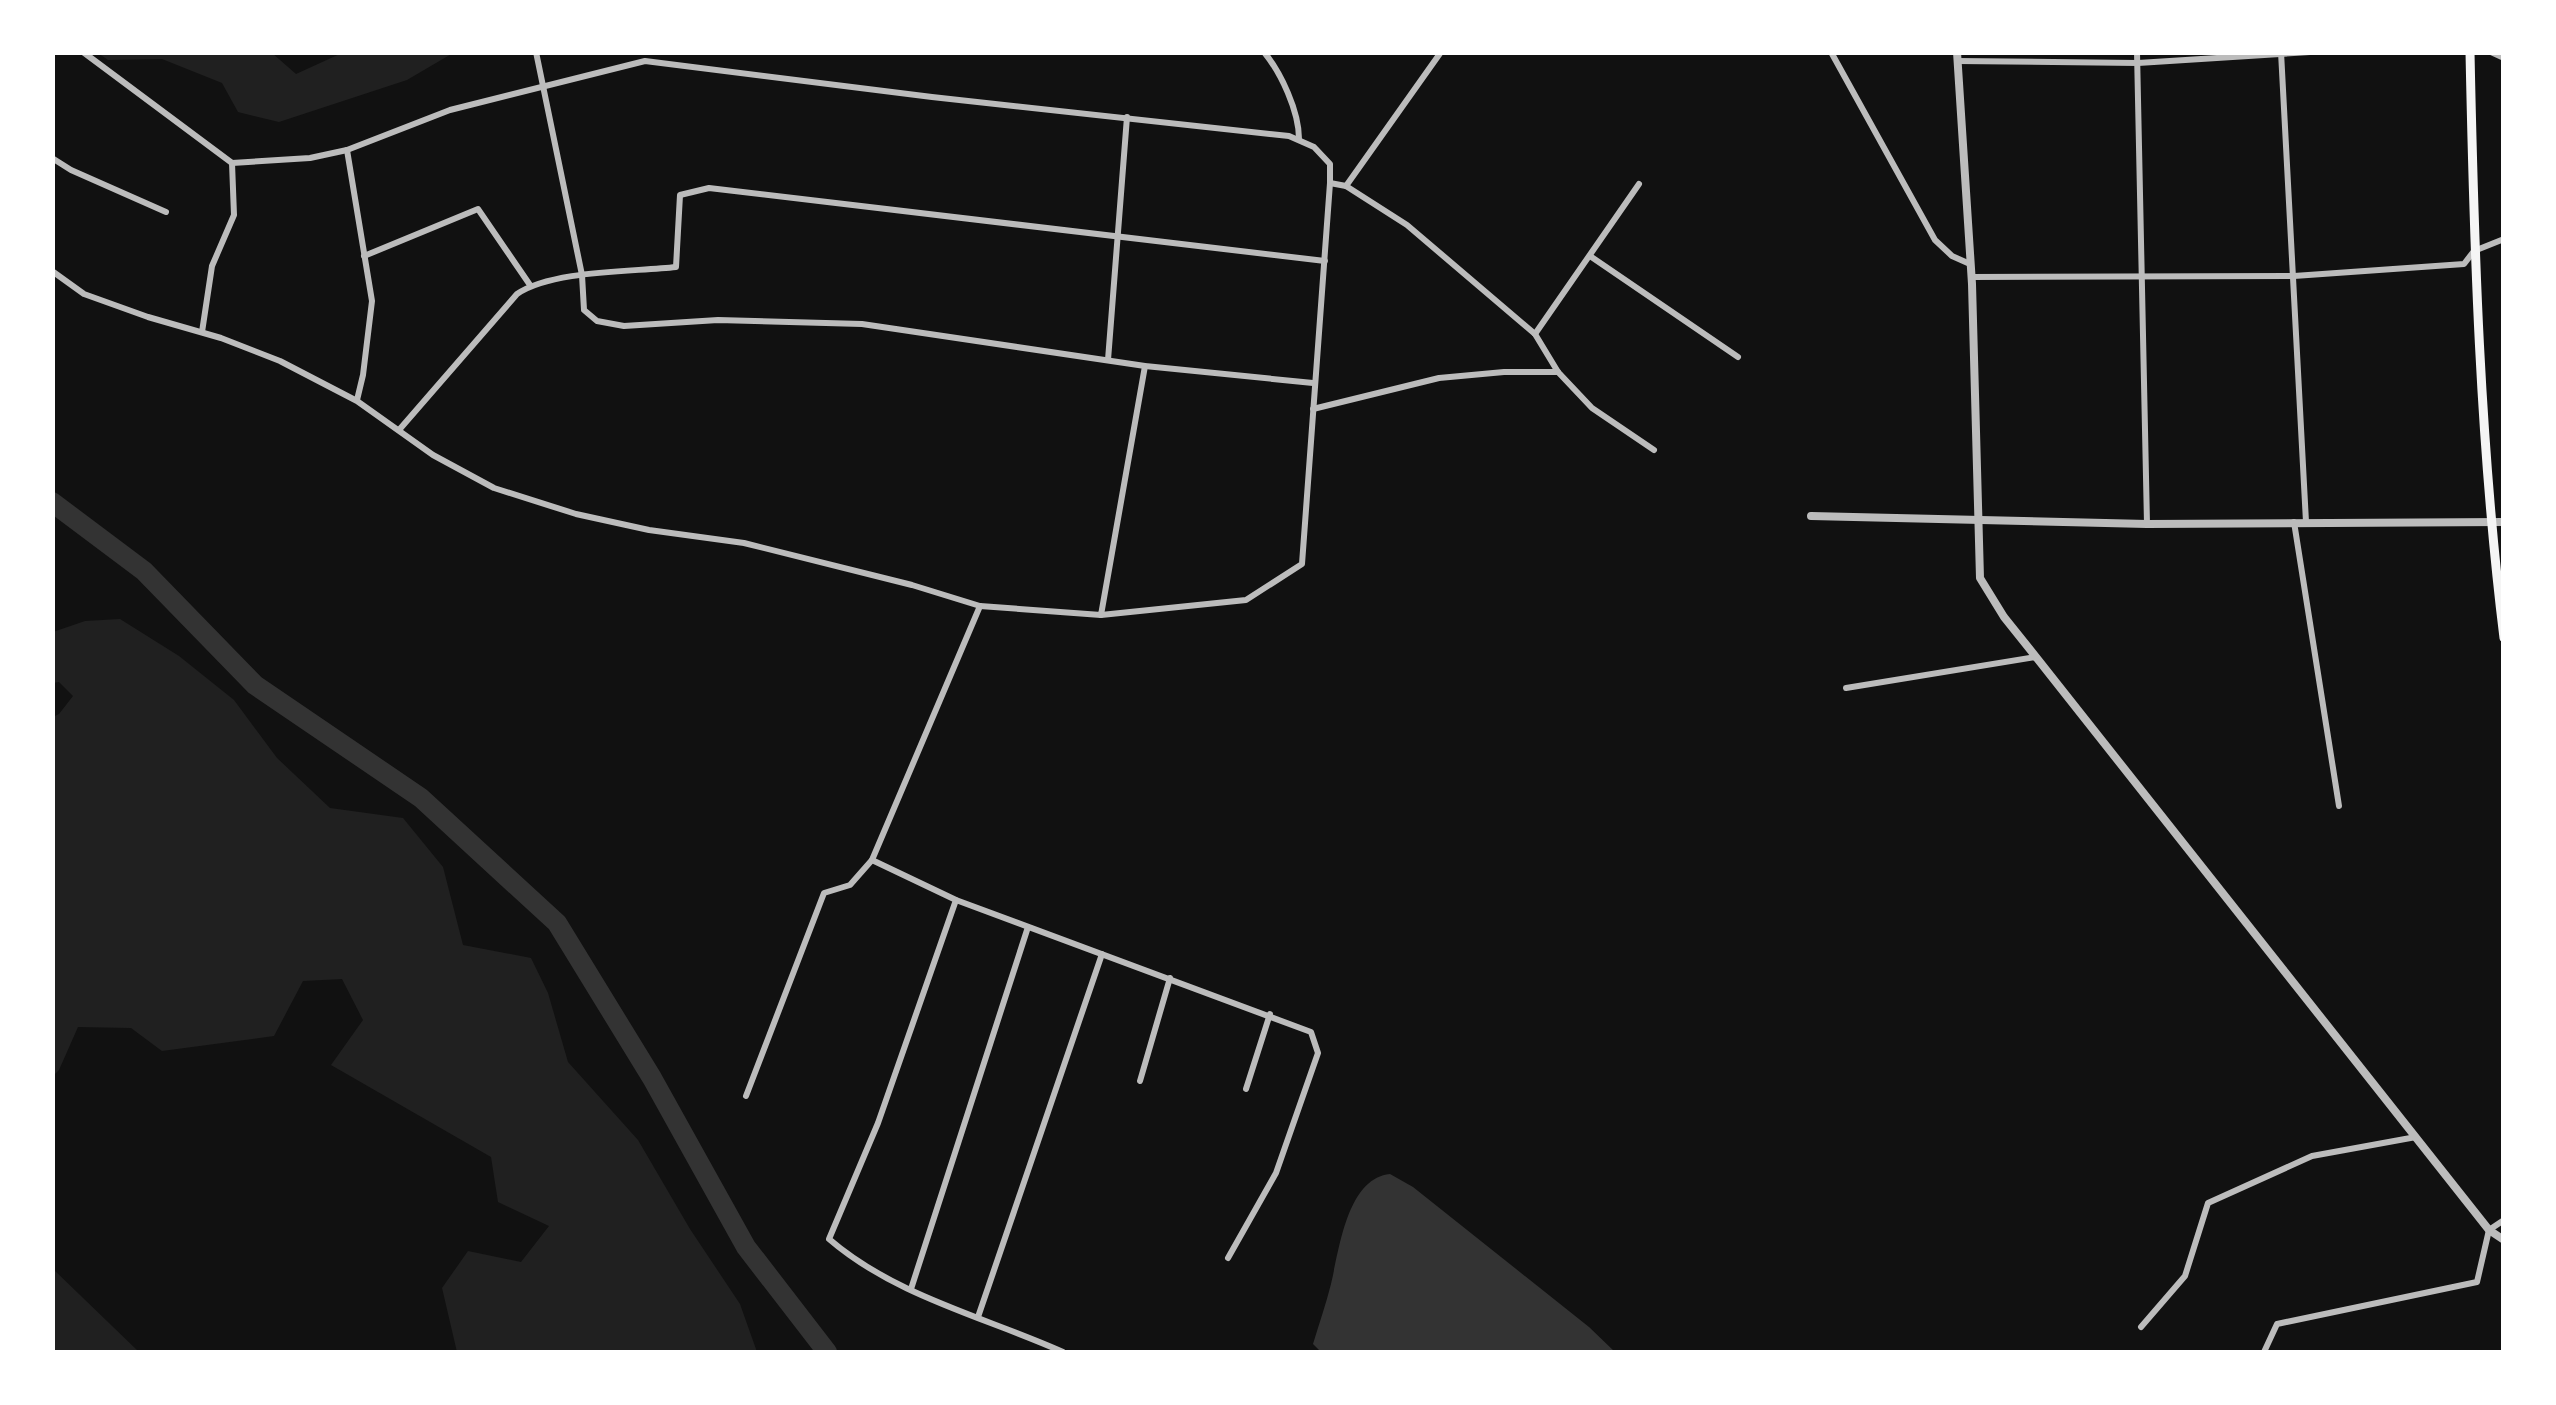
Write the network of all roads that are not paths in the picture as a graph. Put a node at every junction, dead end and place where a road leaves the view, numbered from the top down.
1 (82, 52) edge
2 (536, 52) edge
3 (1264, 52) edge
4 (1442, 52) edge
5 (1831, 52) edge
6 (2138, 52) edge
7 (2310, 52) edge
8 (2470, 52) edge
9 (2491, 52) edge
10 (2281, 53) edge
11 (644, 57) edge
12 (1957, 57) edge
13 (2504, 58) edge
14 (2138, 63) junction
15 (543, 86) junction
16 (1127, 118) junction
17 (1298, 139) junction
18 (347, 150) junction
19 (52, 158) edge
20 (232, 163) junction
21 (1330, 183) junction
22 (1640, 184) dead end
23 (1346, 186) junction
24 (166, 212) dead end
25 (1117, 234) junction
26 (2504, 240) edge
27 (2474, 251) junction
28 (364, 256) junction
29 (1590, 256) junction
30 (1325, 261) junction
31 (1970, 264) junction
32 (52, 271) edge
33 (582, 275) junction
34 (1971, 276) junction
35 (2142, 276) junction
36 (2294, 276) junction
37 (530, 285) junction
38 (202, 332) junction
39 (1536, 334) junction
40 (1738, 357) dead end
41 (1108, 360) junction
42 (1145, 366) junction
43 (1558, 372) junction
44 (1314, 382) junction
45 (356, 401) junction
46 (1313, 409) junction
47 (399, 430) junction
48 (1654, 450) dead end
49 (1811, 516) dead end
50 (1978, 520) junction
51 (2489, 520) junction
52 (2294, 522) junction
53 (2306, 522) junction
54 (2504, 522) edge
55 (2147, 524) junction
56 (980, 606) junction
57 (1102, 615) junction
58 (2504, 638) edge
59 (2036, 657) junction
60 (1846, 688) dead end
61 (2339, 806) dead end
62 (872, 860) junction
63 (956, 900) junction
64 (1028, 927) junction
65 (1102, 954) junction
66 (1170, 978) junction
67 (1270, 1014) junction
68 (1140, 1080) dead end
69 (1246, 1089) dead end
70 (746, 1096) dead end
71 (2416, 1138) junction
72 (2504, 1220) edge
73 (2489, 1230) junction
74 (2504, 1240) edge
75 (1228, 1258) dead end
76 (911, 1289) junction
77 (978, 1318) junction
78 (2140, 1327) dead end
79 (1064, 1352) edge
80 (2264, 1352) edge

1 - 20 street
2 - 15 street
3 - 17 street
4 - 23 street
5 - 31 street
6 - 14 street
7 - 10 street
8 - 27 main road
9 - 13 street
10 - 14 street
10 - 36 street
11 - 15 street
11 - 16 street
12 - 14 street
12 - 31 street
14 - 35 street
15 - 18 street
15 - 33 street
16 - 17 street
16 - 25 street
17 - 21 street
18 - 20 street
18 - 28 street
19 - 24 street
20 - 38 street
21 - 23 street
21 - 30 street
22 - 29 street
23 - 39 street
25 - 30 street
25 - 33 street
25 - 41 street
26 - 27 street
27 - 36 street
27 - 51 main road
28 - 37 street
28 - 45 street
29 - 39 street
29 - 40 street
30 - 44 street
31 - 34 street
32 - 38 street
33 - 37 street
33 - 41 street
34 - 35 street
34 - 50 street
35 - 36 street
35 - 55 street
36 - 53 street
37 - 47 street
38 - 45 street
39 - 43 street
41 - 42 street
42 - 44 street
42 - 57 street
43 - 46 street
43 - 48 street
44 - 46 street
45 - 47 street
46 - 57 street
47 - 56 street
49 - 50 street
50 - 55 street
50 - 59 street
51 - 53 street
51 - 54 street
51 - 58 main road
52 - 53 street
52 - 55 street
52 - 61 street
56 - 57 street
56 - 62 street
59 - 60 street
59 - 71 street
62 - 63 street
62 - 70 street
63 - 64 street
63 - 76 street
64 - 65 street
64 - 76 street
65 - 66 street
65 - 77 street
66 - 67 street
66 - 68 street
67 - 69 street
67 - 75 street
71 - 73 street
71 - 78 street
72 - 73 street
73 - 74 street
73 - 80 street
76 - 77 street
77 - 79 street

